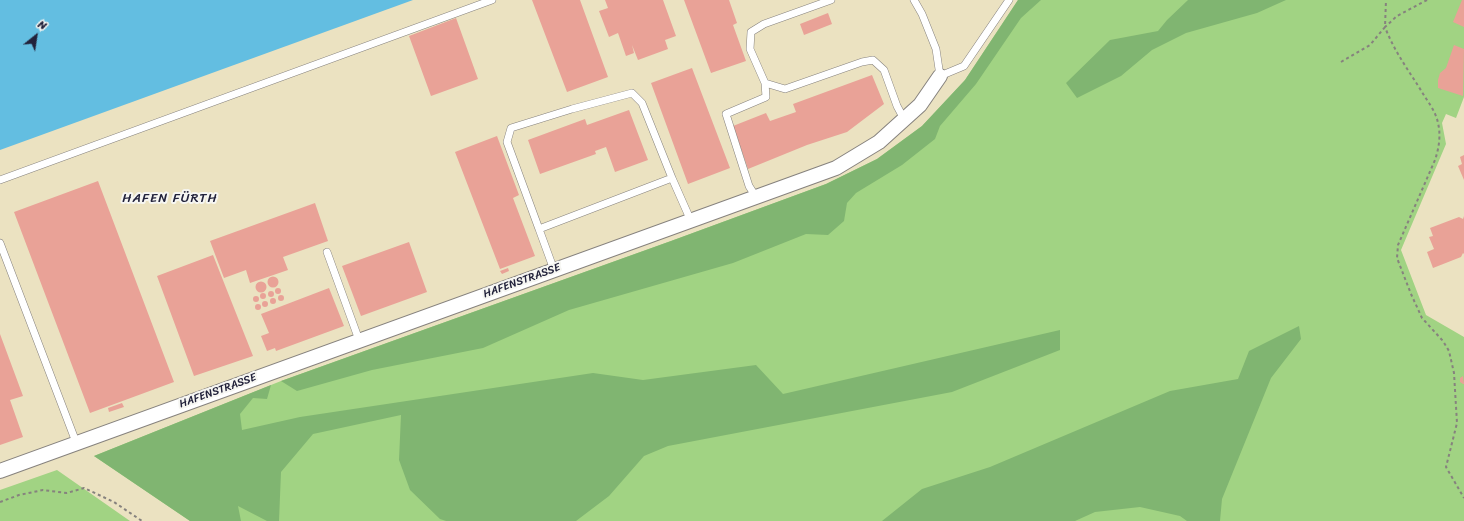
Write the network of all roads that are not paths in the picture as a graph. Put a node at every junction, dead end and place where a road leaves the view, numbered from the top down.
1 (492, 0) edge
2 (831, 0) edge
3 (914, 0) edge
4 (1009, 0) edge
5 (940, 76) junction
6 (765, 83) junction
7 (904, 119) junction
8 (672, 178) junction
9 (0, 180) edge
10 (756, 197) junction
11 (691, 220) junction
12 (539, 229) junction
13 (0, 243) edge
14 (327, 252) dead end
15 (554, 270) junction
16 (359, 340) junction
17 (76, 442) junction
18 (0, 471) edge

1 - 9 lane
2 - 6 lane
3 - 5 lane
4 - 5 lane
5 - 7 street, HAFENSTRASSE
6 - 7 lane
6 - 10 lane
7 - 10 street, HAFENSTRASSE
8 - 11 lane
8 - 12 lane
8 - 12 lane
10 - 11 street, HAFENSTRASSE
11 - 15 street, HAFENSTRASSE
12 - 15 lane
13 - 17 lane
14 - 16 lane
15 - 16 street, HAFENSTRASSE
16 - 17 street, HAFENSTRASSE
17 - 18 street, HAFENSTRASSE

